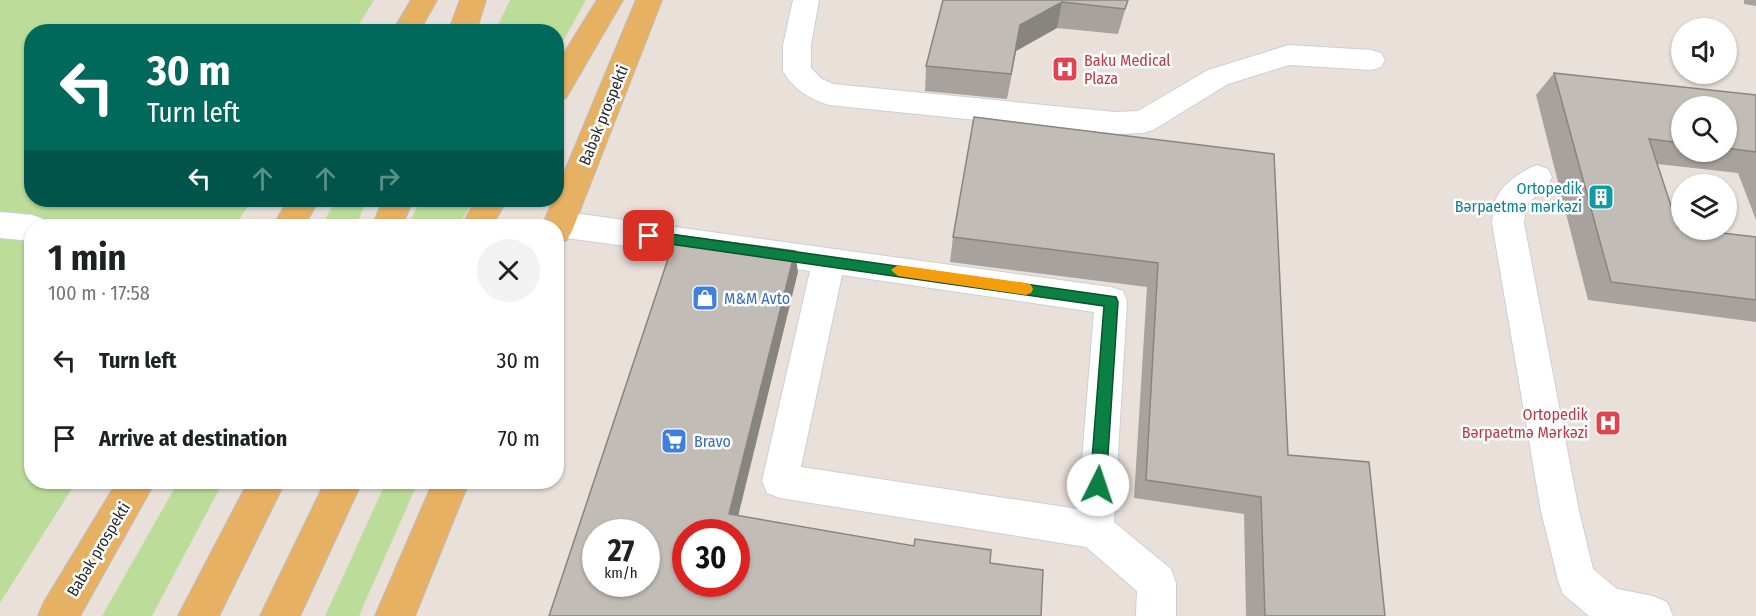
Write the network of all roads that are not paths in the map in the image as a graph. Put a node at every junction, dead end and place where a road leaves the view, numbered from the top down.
1 (424, 0) edge
2 (473, 0) edge
3 (610, 0) edge
4 (649, 0) edge
5 (806, 0) edge
6 (410, 24) edge
7 (465, 24) edge
8 (1371, 60) dead end
9 (564, 78) edge
10 (1537, 177) dead end
11 (561, 219) edge
12 (0, 225) edge
13 (24, 227) edge
14 (564, 228) edge
15 (829, 260) junction
16 (133, 489) edge
17 (263, 489) edge
18 (341, 489) edge
19 (448, 489) edge
20 (1095, 530) junction
21 (58, 616) edge
22 (198, 616) edge
23 (280, 616) edge
24 (395, 616) edge
25 (1156, 616) edge
26 (1653, 616) edge

1 - 6 main road
2 - 7 main road
3 - 9 main road
4 - 11 main road, Babək prospekti
5 - 8 street
10 - 26 street
12 - 13 street
14 - 15 street
15 - 20 street
15 - 20 street
16 - 21 main road, Babək prospekti
17 - 22 main road
18 - 23 main road
19 - 24 main road
20 - 25 street

